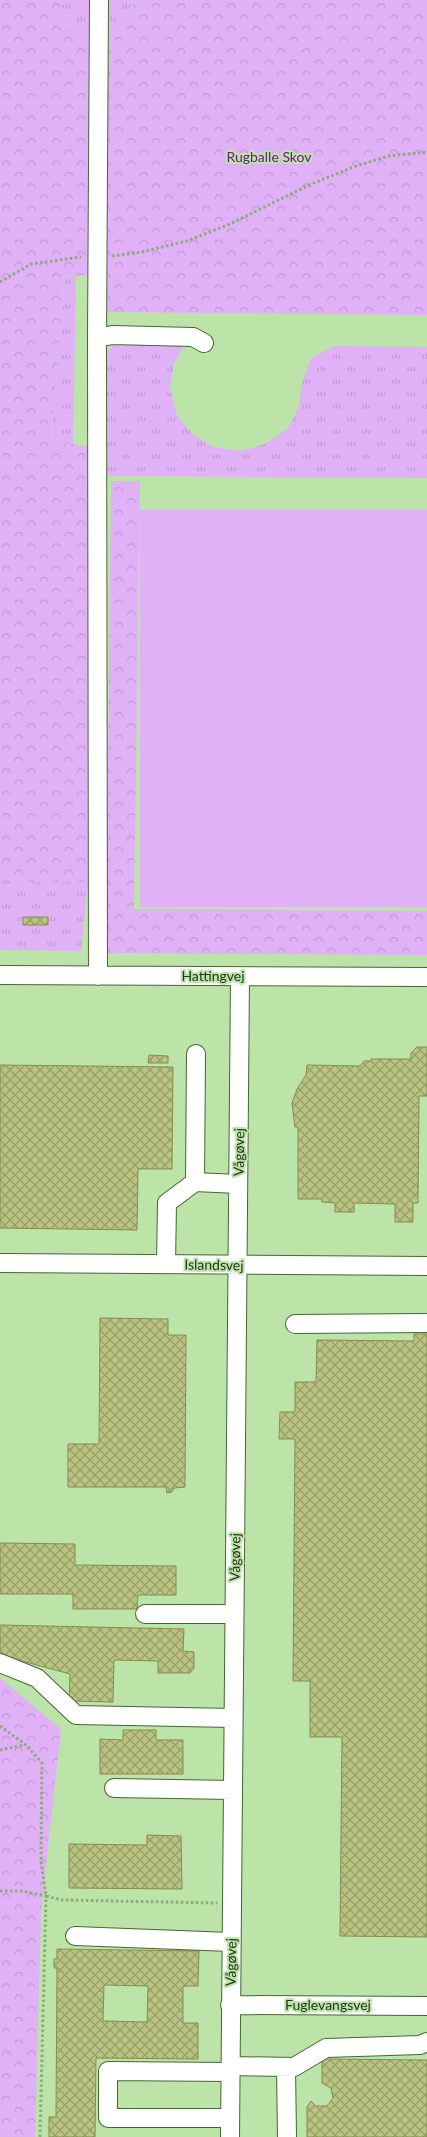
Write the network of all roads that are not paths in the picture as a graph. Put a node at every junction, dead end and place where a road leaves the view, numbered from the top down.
1 (99, 0) edge
2 (96, 338) junction
3 (204, 344) dead end
4 (0, 975) edge
5 (98, 976) junction
6 (240, 976) junction
7 (427, 977) edge
8 (196, 1054) dead end
9 (195, 1182) junction
10 (238, 1184) junction
11 (0, 1263) edge
12 (166, 1264) junction
13 (238, 1265) junction
14 (427, 1266) edge
15 (427, 1323) edge
16 (295, 1324) dead end
17 (145, 1614) dead end
18 (234, 1614) junction
19 (0, 1663) edge
20 (233, 1718) junction
21 (114, 1788) dead end
22 (232, 1790) junction
23 (75, 1936) dead end
24 (231, 1942) junction
25 (230, 2005) junction
26 (427, 2006) edge
27 (427, 2042) edge
28 (286, 2067) junction
29 (230, 2069) junction
30 (230, 2118) junction
31 (230, 2137) edge
32 (286, 2137) edge

1 - 2 street
2 - 3 street
2 - 5 street
4 - 5 street, Hattingvej
5 - 6 street, Hattingvej
6 - 7 street, Hattingvej
6 - 10 street, Vågøvej
8 - 9 street
9 - 10 street
9 - 12 street
10 - 13 street, Vågøvej
11 - 12 street, Islandsvej
12 - 13 street, Islandsvej
13 - 14 street, Islandsvej
13 - 18 street, Vågøvej
15 - 16 street
17 - 18 street
18 - 20 street, Vågøvej
19 - 20 street
20 - 22 street, Vågøvej
21 - 22 street
22 - 24 street, Vågøvej
23 - 24 street
24 - 25 street, Vågøvej
25 - 26 street, Fuglevangsvej
25 - 29 street, Vågøvej
27 - 28 street
28 - 29 street
28 - 32 street
29 - 30 street, Vågøvej
29 - 30 street
30 - 31 street, Vågøvej

